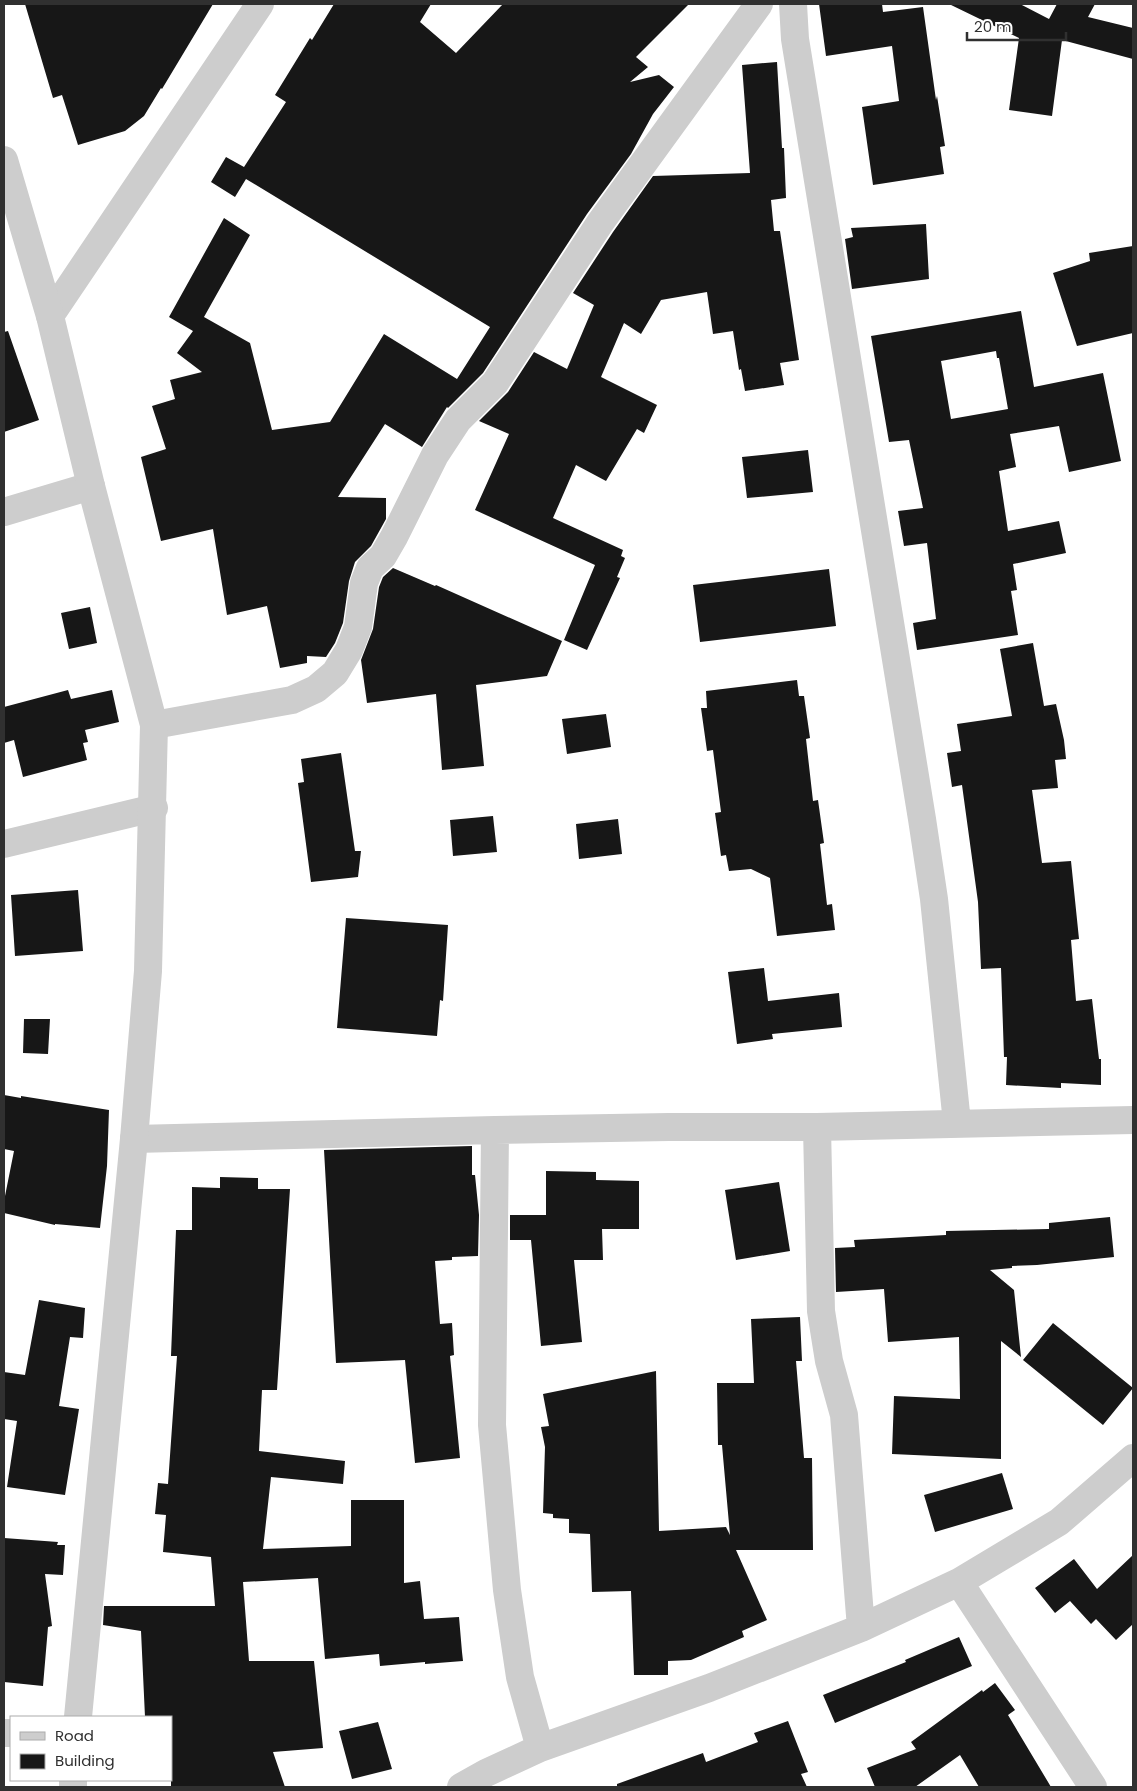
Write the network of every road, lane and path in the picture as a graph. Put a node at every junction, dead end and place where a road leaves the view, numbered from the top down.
1 (260, 4) edge
2 (759, 4) edge
3 (793, 4) edge
4 (4, 160) edge
5 (50, 316) junction
6 (91, 486) junction
7 (4, 512) edge
8 (154, 725) junction
9 (154, 808) junction
10 (4, 844) edge
11 (1133, 1120) edge
12 (958, 1123) junction
13 (817, 1127) junction
14 (495, 1130) junction
15 (134, 1139) junction
16 (1133, 1458) edge
17 (959, 1582) junction
18 (861, 1628) junction
19 (78, 1716) edge
20 (540, 1748) junction
21 (461, 1787) edge
22 (1093, 1787) edge

1 - 5 street
2 - 8 street
3 - 12 street
4 - 5 street
5 - 6 street
6 - 7 street
6 - 8 street
8 - 9 street
9 - 10 street
9 - 15 street
11 - 12 street
12 - 13 street
13 - 14 street
13 - 18 street
14 - 15 street
14 - 20 street
15 - 19 street
16 - 17 street
17 - 18 street
17 - 22 street
18 - 20 street
20 - 21 street

